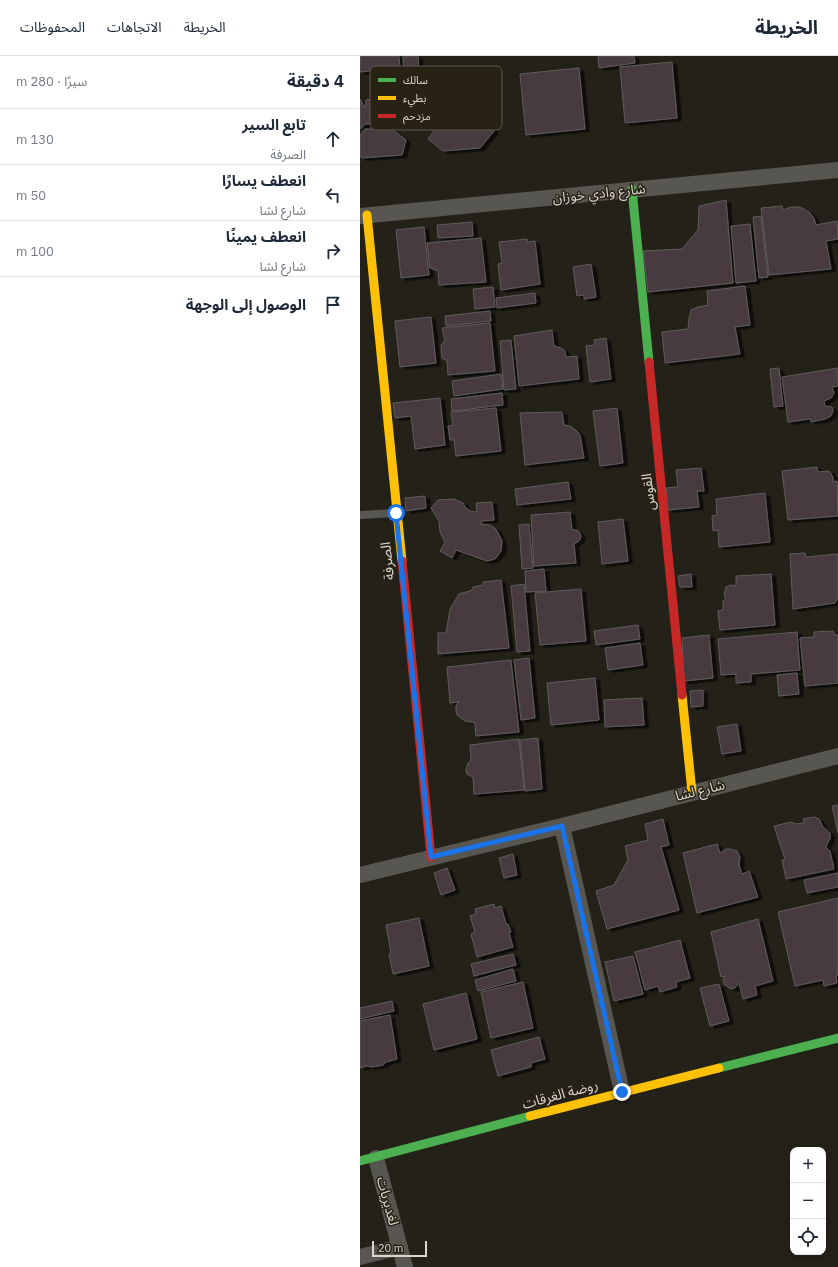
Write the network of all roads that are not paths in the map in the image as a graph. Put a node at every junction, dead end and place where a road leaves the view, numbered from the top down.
1 (838, 170) edge
2 (632, 189) junction
3 (363, 215) edge
4 (396, 513) junction
5 (360, 515) edge
6 (838, 756) edge
7 (692, 792) junction
8 (562, 826) junction
9 (431, 857) junction
10 (360, 875) edge
11 (838, 1038) edge
12 (622, 1092) junction
13 (376, 1158) junction
14 (360, 1161) edge
15 (400, 1247) junction
16 (360, 1257) edge
17 (405, 1267) edge

1 - 2 street, شارع وادي خوزان
2 - 3 street, شارع وادي خوزان
2 - 7 street, القوس
3 - 4 street, الصرفة
4 - 5 lane
4 - 9 street, الصرفة
6 - 7 street, شارع لشا
7 - 8 street, شارع لشا
8 - 9 street, شارع لشا
8 - 12 street
9 - 10 street, شارع لشا
11 - 12 street, روضة الغرقات
12 - 13 street, روضة الغرقات
13 - 14 street, روضة الغرقات
13 - 15 street, لغديريات
15 - 16 street
15 - 17 street, لغديريات

